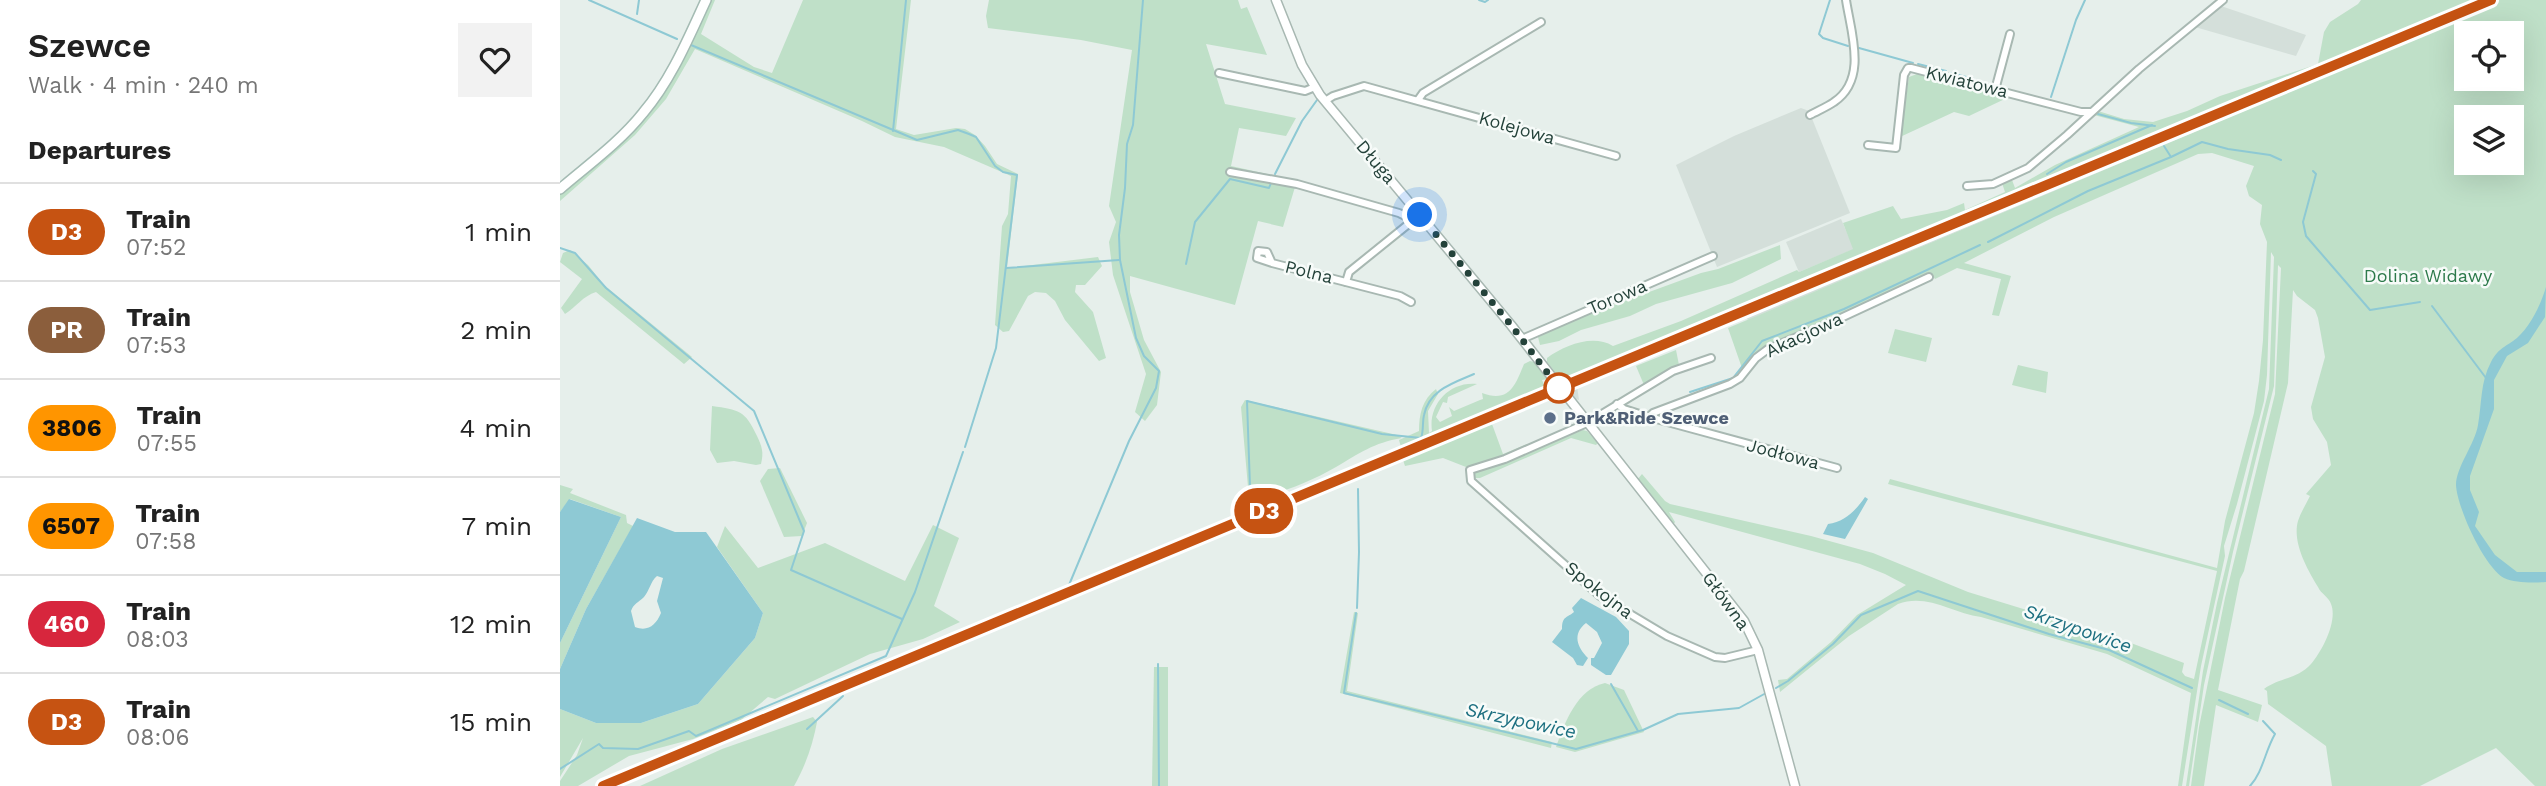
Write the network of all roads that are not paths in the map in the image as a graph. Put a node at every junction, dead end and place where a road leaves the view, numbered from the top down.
1 (706, 0) edge
2 (1276, 0) edge
3 (1846, 0) edge
4 (2223, 0) edge
5 (1541, 22) dead end
6 (2010, 34) dead end
7 (1219, 73) dead end
8 (1315, 88) junction
9 (1995, 90) junction
10 (1418, 100) junction
11 (1325, 101) junction
12 (2091, 112) junction
13 (1810, 115) dead end
14 (1868, 145) dead end
15 (1616, 156) dead end
16 (1230, 172) dead end
17 (1967, 186) dead end
18 (560, 189) edge
19 (1416, 218) junction
20 (1713, 256) dead end
21 (1272, 263) dead end
22 (1929, 276) dead end
23 (1346, 282) junction
24 (1411, 302) dead end
25 (1522, 339) junction
26 (1712, 358) dead end
27 (1617, 404) junction
28 (1649, 417) junction
29 (1587, 422) junction
30 (1603, 443) joint
31 (1837, 468) dead end
32 (1758, 650) junction
33 (1796, 786) edge

1 - 18 main road
2 - 8 street, Długa
3 - 13 street
4 - 12 street
5 - 10 street
6 - 9 street
7 - 8 street
8 - 11 street, Długa
9 - 12 street, Kwiatowa
9 - 14 street, Kwiatowa
10 - 11 street, Kolejowa
10 - 15 street, Kolejowa
11 - 19 street, Długa
12 - 17 street
16 - 19 street
19 - 23 street, Polna
19 - 25 street, Długa
20 - 25 street, Torowa
21 - 23 street, Polna
22 - 28 street, Akacjowa
23 - 24 street, Polna
25 - 29 street, Długa
26 - 27 street
27 - 28 street, Jodłowa
27 - 29 street
28 - 31 street, Jodłowa
29 - 30 street, Długa
29 - 32 street, Spokojna
30 - 32 street, Główna
32 - 33 street, Główna

